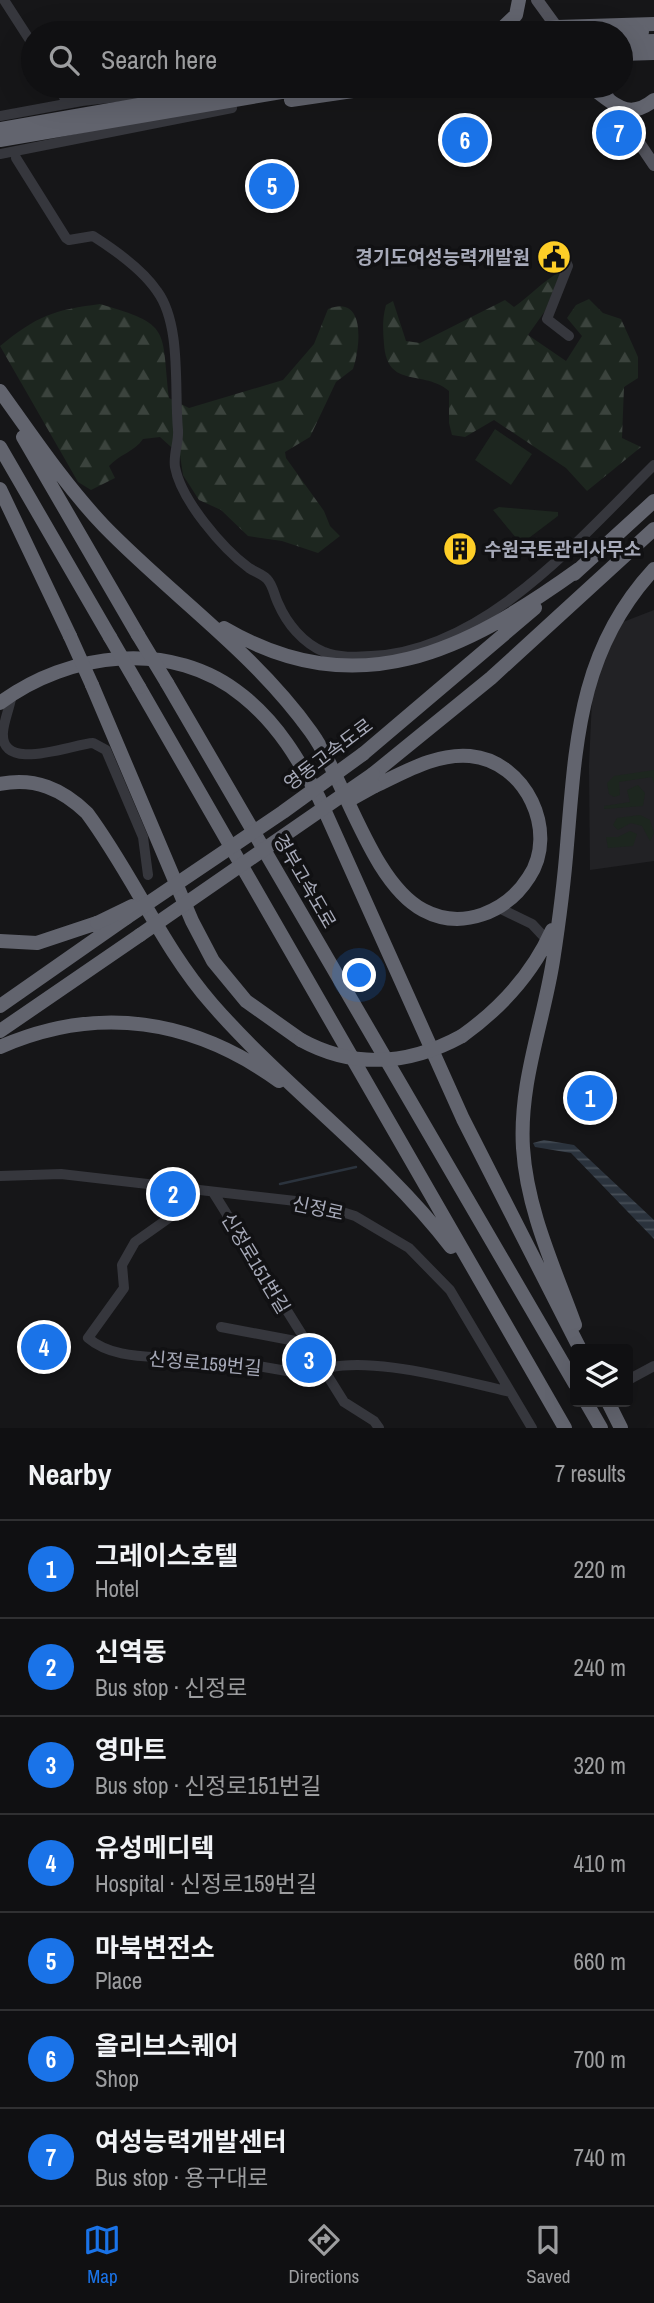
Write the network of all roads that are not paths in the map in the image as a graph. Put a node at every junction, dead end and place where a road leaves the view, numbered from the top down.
1 (4, 0) edge
2 (519, 0) edge
3 (537, 0) edge
4 (510, 21) edge
5 (552, 21) edge
6 (21, 26) edge
7 (108, 98) edge
8 (165, 98) edge
9 (175, 98) edge
10 (248, 98) edge
11 (302, 98) edge
12 (604, 98) edge
13 (610, 98) edge
14 (654, 100) edge
15 (139, 104) junction
16 (232, 108) junction
17 (619, 110) junction
18 (150, 115) junction
19 (0, 116) edge
20 (0, 129) edge
21 (0, 139) edge
22 (0, 154) edge
23 (16, 158) dead end
24 (654, 165) edge
25 (559, 247) dead end
26 (569, 336) dead end
27 (0, 391) edge
28 (0, 398) edge
29 (0, 447) edge
30 (654, 465) edge
31 (0, 489) edge
32 (654, 501) edge
33 (654, 529) edge
34 (579, 569) junction
35 (654, 569) edge
36 (192, 607) junction
37 (6, 699) edge
38 (374, 780) junction
39 (0, 784) edge
40 (148, 875) dead end
41 (564, 885) junction
42 (172, 888) junction
43 (499, 908) junction
44 (547, 940) junction
45 (0, 941) edge
46 (0, 1006) edge
47 (0, 1031) edge
48 (0, 1047) edge
49 (332, 1122) junction
50 (0, 1176) edge
51 (186, 1189) junction
52 (213, 1192) junction
53 (494, 1308) junction
54 (221, 1327) dead end
55 (306, 1343) junction
56 (579, 1344) edge
57 (580, 1344) edge
58 (654, 1366) edge
59 (323, 1367) junction
60 (570, 1375) edge
61 (633, 1377) edge
62 (510, 1392) junction
63 (589, 1407) edge
64 (610, 1407) edge
65 (379, 1428) edge
66 (532, 1428) edge
67 (565, 1428) edge
68 (601, 1428) edge
69 (621, 1428) edge

1 - 6 street
2 - 4 highway
3 - 5 main road
7 - 19 street
8 - 15 highway
9 - 15 highway
10 - 18 highway
11 - 16 highway
12 - 17 highway
13 - 17 main road
14 - 17 highway
15 - 20 highway
16 - 18 highway
16 - 22 street
17 - 24 main road
18 - 21 highway
23 - 30 street
25 - 26 street
27 - 36 highway
28 - 60 highway, 경부고속도로, bridge
29 - 53 highway, bridge
31 - 44 highway, bridge
32 - 34 highway, 영동고속도로
33 - 38 highway
34 - 36 highway
34 - 42 highway, 영동고속도로, bridge
35 - 41 highway
36 - 43 highway
37 - 40 street
37 - 56 highway
38 - 43 highway
38 - 47 highway, bridge
39 - 49 highway
41 - 44 highway
41 - 57 highway
42 - 45 highway, bridge
42 - 46 highway, 영동고속도로, bridge
43 - 44 street
48 - 49 highway
49 - 53 highway
50 - 51 street, 신정로
51 - 52 street, 신정로
51 - 59 street, 신정로159번길
52 - 55 street, 신정로151번길
52 - 62 street, 신정로
53 - 67 highway
54 - 55 street
55 - 59 street, 신정로151번길
58 - 61 street
59 - 62 street, 신정로159번길
59 - 65 street, 신정로151번길
62 - 66 street, 신정로
63 - 68 highway
64 - 69 highway

